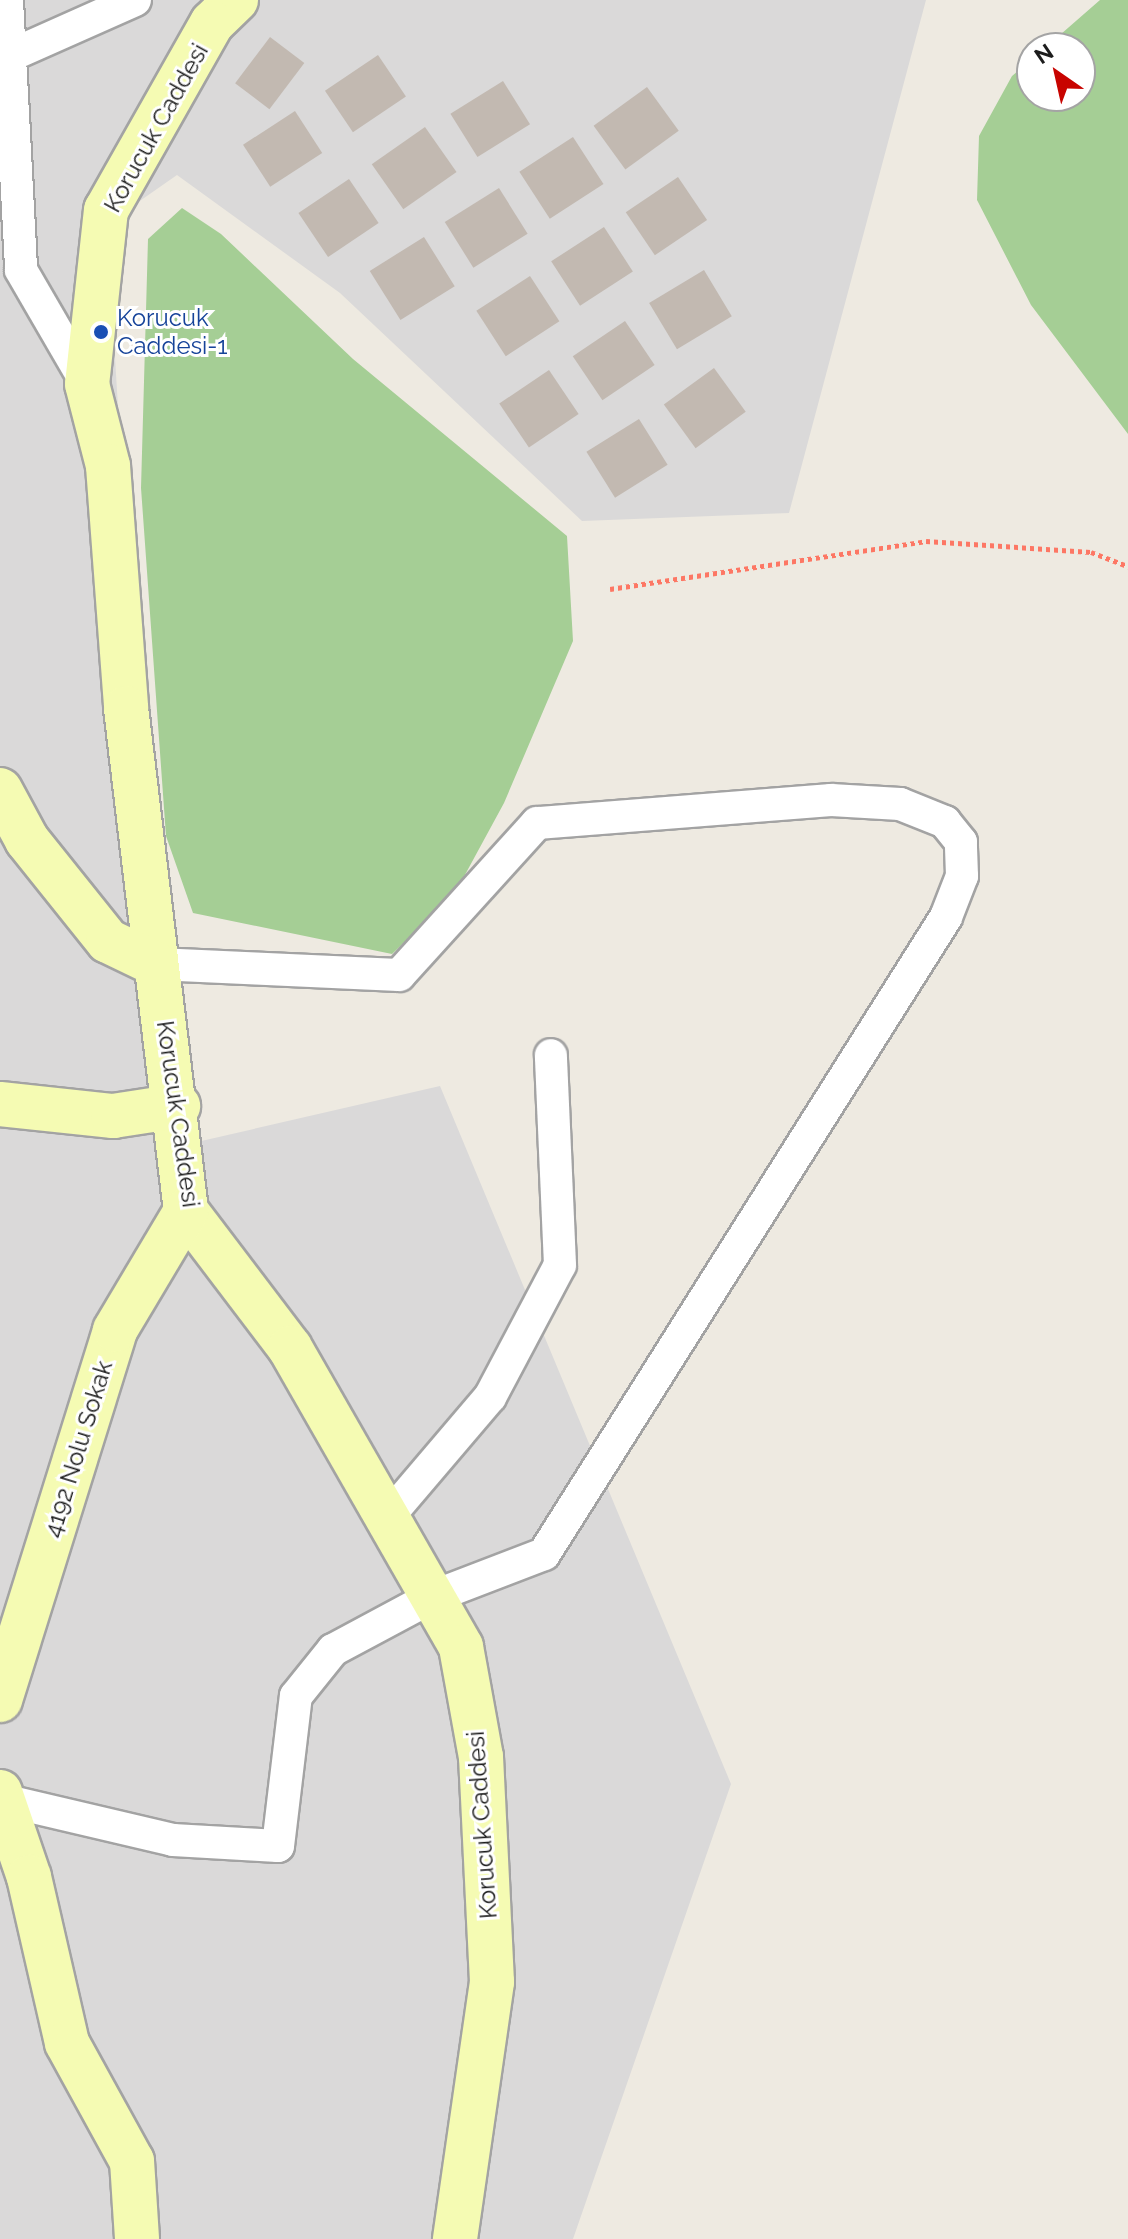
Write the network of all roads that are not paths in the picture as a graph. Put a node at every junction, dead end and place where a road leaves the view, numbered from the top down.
1 (7, 0) edge
2 (135, 0) edge
3 (236, 0) edge
4 (7, 57) junction
5 (87, 384) junction
6 (0, 790) edge
7 (156, 964) junction
8 (551, 1055) dead end
9 (0, 1104) edge
10 (178, 1106) junction
11 (186, 1211) junction
12 (387, 1518) junction
13 (432, 1597) junction
14 (0, 1700) edge
15 (1, 1796) edge
16 (137, 2239) edge
17 (455, 2239) edge

1 - 4 street
2 - 4 street
3 - 5 street, Korucuk Caddesi
4 - 5 street
5 - 7 street, Korucuk Caddesi
6 - 7 street
7 - 10 street, Korucuk Caddesi
7 - 13 street
8 - 12 street
9 - 10 street
10 - 11 street, Korucuk Caddesi
11 - 12 street, Korucuk Caddesi
11 - 14 street, 4192 Nolu Sokak
12 - 13 street, Korucuk Caddesi
13 - 15 street
13 - 17 street, Korucuk Caddesi
15 - 16 street

